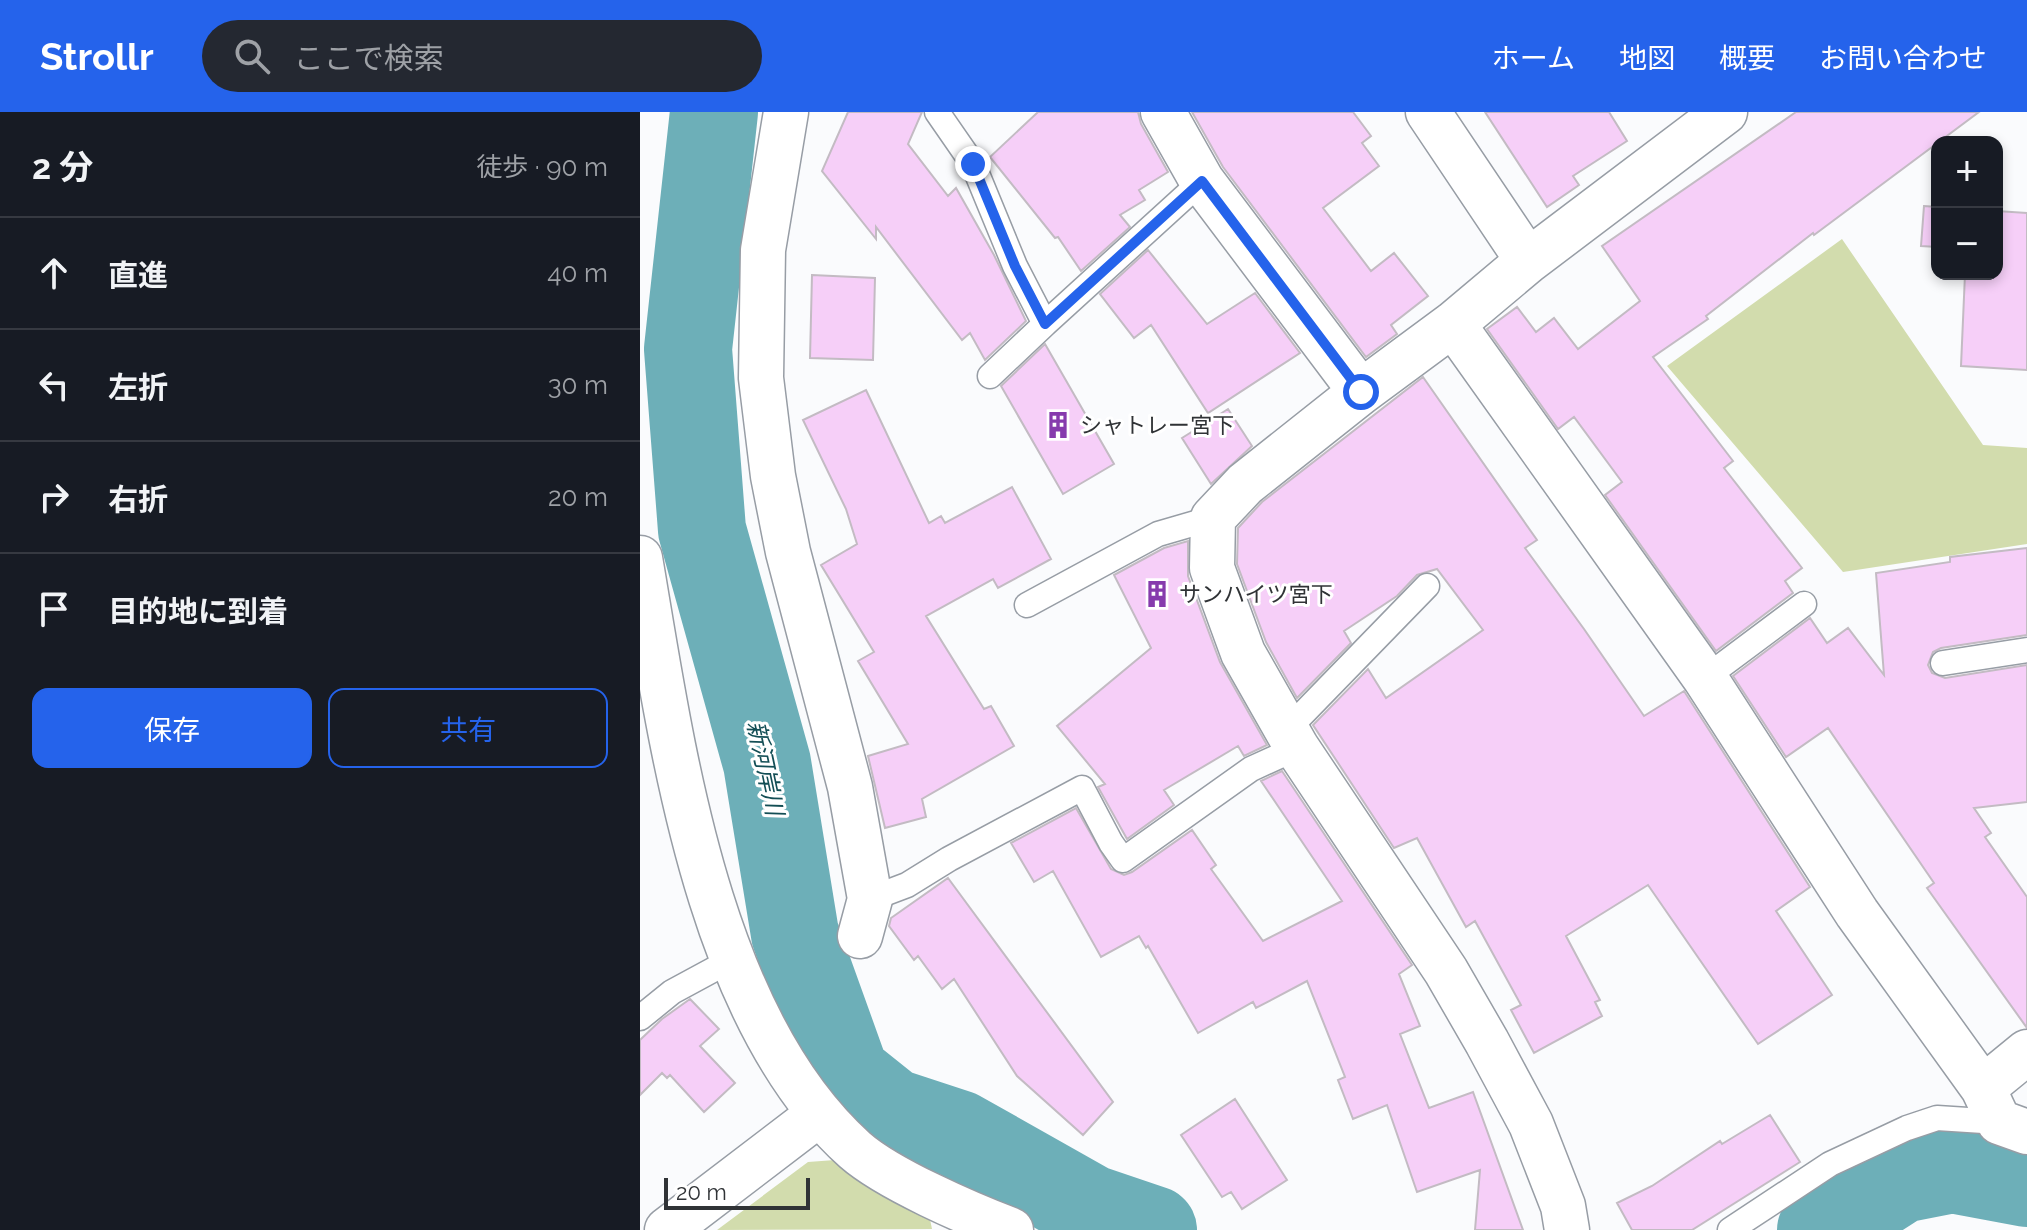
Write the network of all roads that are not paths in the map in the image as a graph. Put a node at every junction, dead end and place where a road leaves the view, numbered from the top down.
1 (786, 112) edge
2 (937, 112) edge
3 (1163, 112) edge
4 (1428, 112) edge
5 (1725, 112) edge
6 (1202, 181) junction
7 (1528, 261) junction
8 (1045, 324) junction
9 (1453, 324) junction
10 (990, 376) dead end
11 (1361, 392) junction
12 (1213, 518) junction
13 (640, 558) edge
14 (1427, 586) dead end
15 (1804, 604) dead end
16 (1027, 605) dead end
17 (2027, 650) edge
18 (648, 656) edge
19 (1943, 663) dead end
20 (1705, 678) junction
21 (1292, 739) junction
22 (865, 918) joint
23 (733, 959) junction
24 (640, 1018) edge
25 (2027, 1052) edge
26 (819, 1114) junction
27 (2003, 1114) edge
28 (667, 1230) edge
29 (1011, 1230) edge
30 (1567, 1230) edge
31 (1730, 1230) edge

1 - 22 street
2 - 8 lane
3 - 6 street
4 - 7 street
5 - 7 street
6 - 8 lane
6 - 11 street
7 - 9 street
8 - 10 lane
9 - 11 street
9 - 20 street
11 - 12 street
12 - 16 lane
12 - 21 street
13 - 18 street
14 - 21 lane
15 - 20 lane
17 - 19 lane
18 - 23 street
20 - 27 street
21 - 22 lane
21 - 30 street
23 - 24 lane
23 - 26 street
25 - 27 street
26 - 28 street
26 - 29 street
27 - 31 lane

